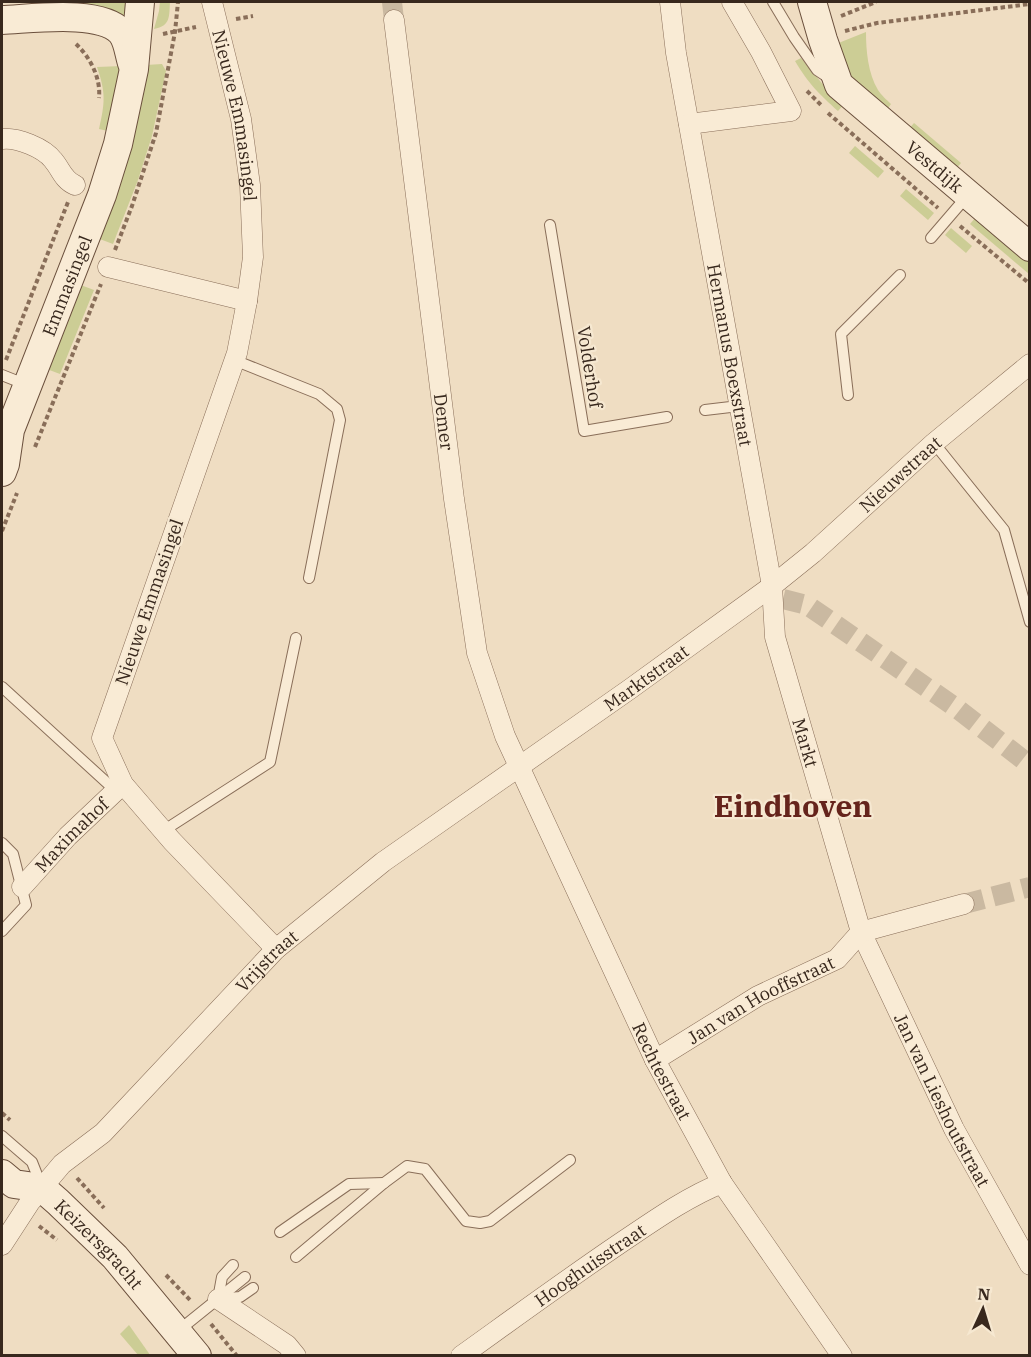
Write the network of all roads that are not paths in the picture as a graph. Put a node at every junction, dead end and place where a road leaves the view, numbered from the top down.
1 (212, 2) edge
2 (670, 2) edge
3 (732, 2) edge
4 (773, 2) edge
5 (145, 7) edge
6 (819, 10) edge
7 (2, 20) edge
8 (394, 20) tunnel mouth
9 (134, 69) junction
10 (839, 85) junction
11 (128, 96) junction
12 (689, 124) junction
13 (2, 139) edge
14 (75, 185) road end
15 (968, 195) junction
16 (550, 225) dead end
17 (931, 238) dead end
18 (1029, 247) edge
19 (108, 267) dead end
20 (900, 275) dead end
21 (247, 301) junction
22 (234, 360) junction
23 (1029, 364) edge
24 (14, 380) edge
25 (848, 394) dead end
26 (739, 406) junction
27 (705, 410) dead end
28 (667, 417) dead end
29 (934, 443) junction
30 (2, 472) edge
31 (309, 578) dead end
32 (777, 592) junction
33 (1029, 622) edge
34 (296, 638) dead end
35 (2, 687) edge
36 (519, 765) junction
37 (119, 788) junction
38 (163, 831) junction
39 (2, 843) edge
40 (22, 887) junction
41 (964, 904) tunnel mouth
42 (2, 932) edge
43 (861, 932) junction
44 (276, 949) junction
45 (655, 1060) junction
46 (2, 1136) edge
47 (570, 1160) dead end
48 (2, 1174) edge
49 (384, 1183) junction
50 (722, 1183) junction
51 (42, 1188) junction
52 (8, 1219) edge
53 (280, 1232) dead end
54 (2, 1245) edge
55 (296, 1257) dead end
56 (234, 1265) dead end
57 (1029, 1265) edge
58 (245, 1277) dead end
59 (253, 1288) dead end
60 (218, 1299) junction
61 (177, 1332) junction
62 (197, 1356) edge
63 (296, 1356) edge
64 (461, 1356) edge
65 (842, 1356) edge

1 - 21 street, Nieuwe Emmasingel
2 - 12 street, Hermanus Boexstraat
3 - 12 street
4 - 10 lane, Vestdijk
5 - 9 street, Emmasingel
5 - 11 lane, Emmasingel
6 - 10 street, Vestdijk
7 - 9 street
8 - 36 street, Demer
9 - 11 street, Emmasingel
10 - 15 street, Vestdijk
11 - 24 street, Emmasingel
12 - 26 street, Hermanus Boexstraat
13 - 14 street
15 - 17 lane
15 - 18 street, Vestdijk
16 - 28 lane, Volderhof
19 - 21 street
20 - 25 lane
21 - 22 street, Nieuwe Emmasingel
22 - 31 lane
22 - 37 street, Nieuwe Emmasingel
23 - 29 street, Nieuwstraat
24 - 30 street, Emmasingel
26 - 27 lane
26 - 32 street, Hermanus Boexstraat
29 - 32 street, Nieuwstraat
29 - 33 lane
32 - 36 street, Marktstraat
32 - 43 street, Markt
34 - 38 lane
35 - 37 lane
36 - 44 street, Vrijstraat
36 - 45 street, Rechtestraat
37 - 38 street, Nieuwe Emmasingel
37 - 40 street, Maximahof
38 - 44 street, Nieuwe Emmasingel
39 - 40 lane, Maximahof
40 - 42 lane, Maximahof
41 - 43 street
43 - 45 street, Jan van Hooffstraat
43 - 57 street, Jan van Lieshoutstraat
44 - 51 street, Vrijstraat
45 - 50 street, Rechtestraat
46 - 51 lane, Keizersgracht
47 - 49 lane
48 - 51 street
49 - 53 lane
49 - 55 lane
50 - 64 street, Hooghuisstraat
50 - 65 street, Rechtestraat
51 - 52 street, Vrijstraat
51 - 61 street, Keizersgracht
52 - 54 street, Vrijstraat
56 - 60 lane
58 - 60 lane
59 - 60 lane
60 - 61 lane
60 - 63 street
61 - 62 street, Keizersgracht

